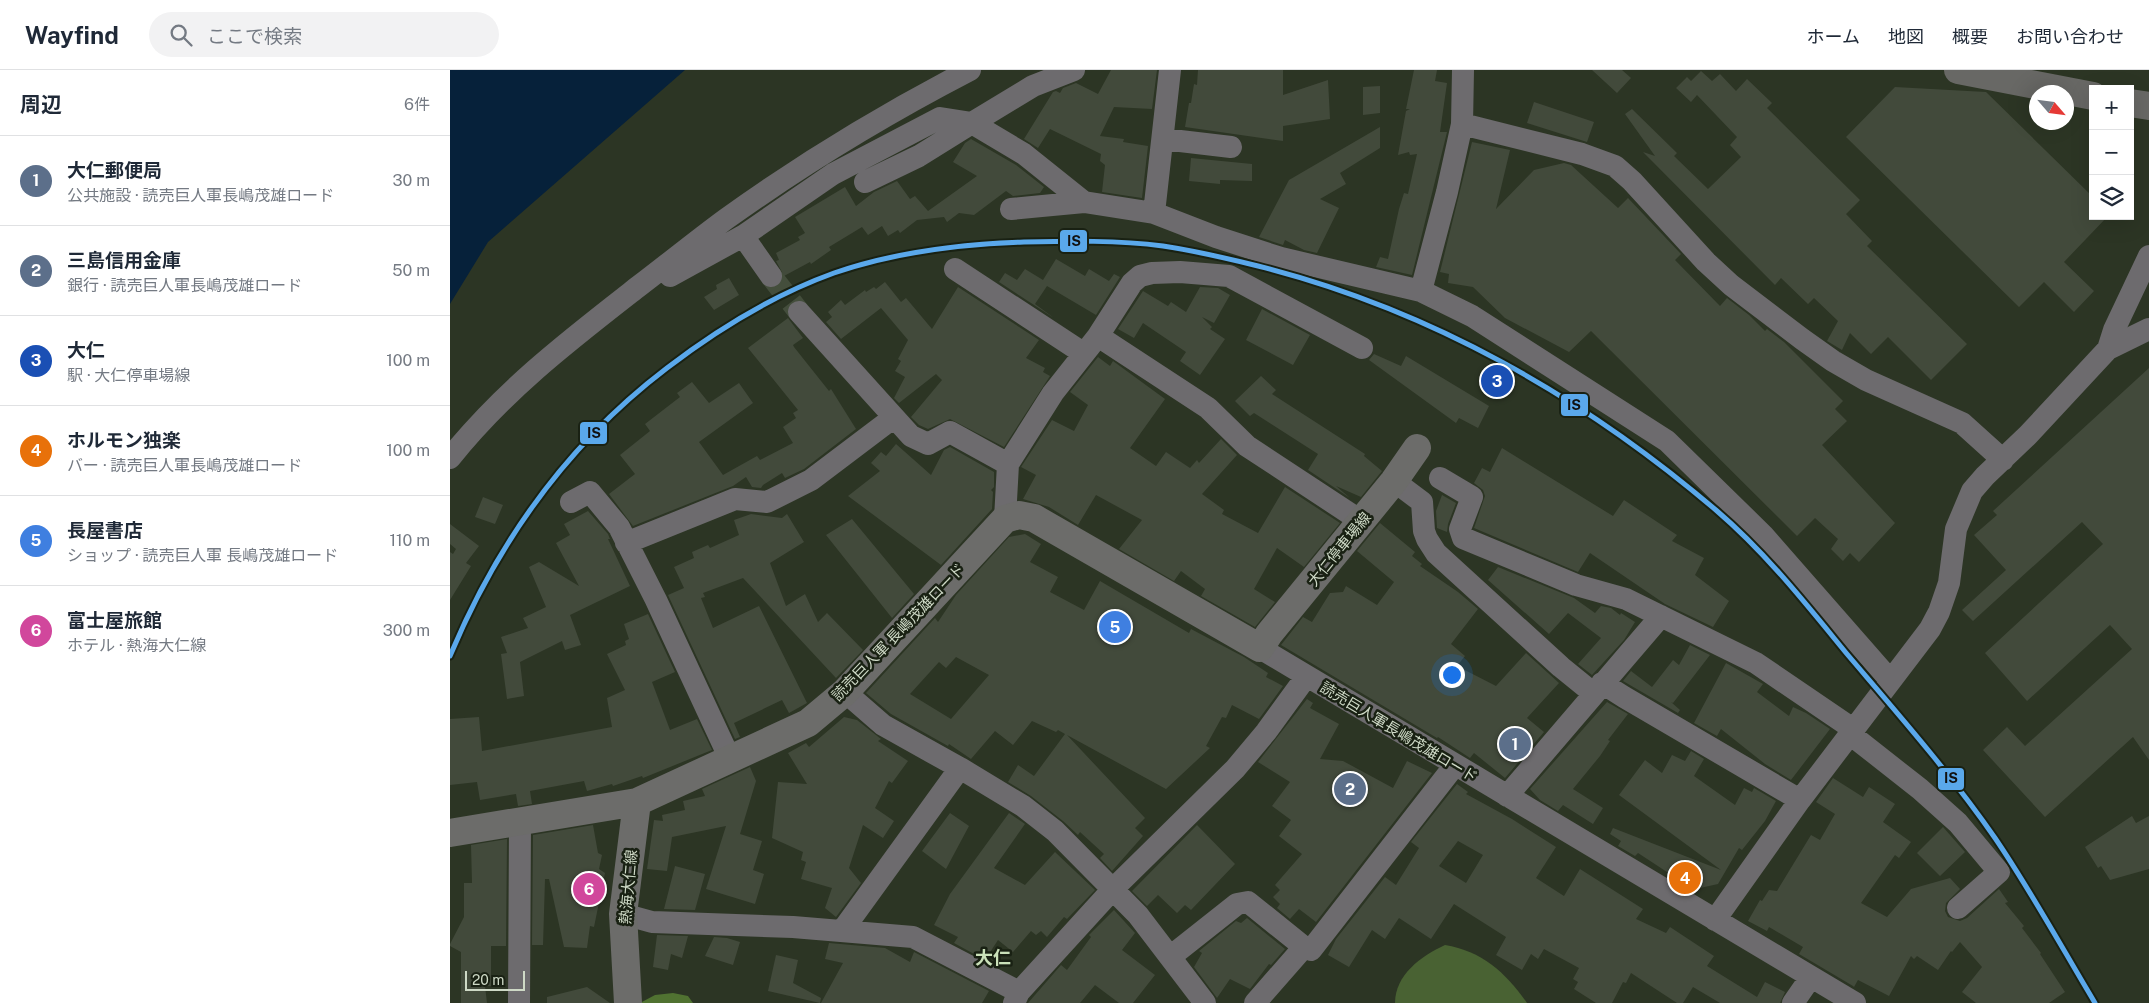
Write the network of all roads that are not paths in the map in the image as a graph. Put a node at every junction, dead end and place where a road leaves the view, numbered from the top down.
1 (970, 70) edge
2 (1074, 70) edge
3 (1170, 70) edge
4 (1464, 70) edge
5 (1958, 70) edge
6 (2089, 95) edge
7 (2134, 104) edge
8 (2149, 106) edge
9 (972, 123) junction
10 (1462, 124) junction
11 (1163, 140) junction
12 (1231, 147) dead end
13 (865, 182) dead end
14 (1084, 202) junction
15 (1011, 209) dead end
16 (1154, 213) junction
17 (743, 236) junction
18 (2149, 256) edge
19 (955, 268) dead end
20 (771, 276) tunnel mouth
21 (639, 287) junction
22 (1421, 291) junction
23 (799, 312) tunnel mouth
24 (2149, 329) edge
25 (1098, 336) junction
26 (1362, 348) dead end
27 (2108, 349) junction
28 (1083, 353) junction
29 (893, 418) junction
30 (1417, 448) dead end
31 (450, 458) edge
32 (2003, 460) junction
33 (1008, 464) junction
34 (1440, 478) dead end
35 (1394, 481) junction
36 (571, 502) dead end
37 (1005, 519) junction
38 (1361, 522) junction
39 (626, 543) junction
40 (1661, 616) junction
41 (1260, 648) junction
42 (1306, 677) junction
43 (1890, 680) junction
44 (1598, 688) junction
45 (845, 692) junction
46 (1852, 731) junction
47 (730, 759) junction
48 (1455, 765) junction
49 (960, 768) junction
50 (1507, 796) junction
51 (1800, 800) junction
52 (636, 802) junction
53 (520, 822) junction
54 (450, 833) edge
55 (1113, 890) junction
56 (1958, 908) dead end
57 (623, 914) junction
58 (1715, 920) junction
59 (842, 931) junction
60 (1304, 947) junction
61 (1170, 957) junction
62 (1811, 977) junction
63 (1016, 998) edge
64 (1195, 999) edge
65 (519, 1003) edge
66 (628, 1003) edge
67 (1255, 1003) edge
68 (1793, 1003) edge
69 (1855, 1003) edge

1 - 21 street
2 - 9 street
3 - 11 street
4 - 10 street
5 - 6 highway
7 - 8 highway
9 - 13 street
9 - 14 street
9 - 17 street
10 - 22 street
10 - 32 street
11 - 12 street
11 - 16 street
14 - 15 street
14 - 16 street
16 - 22 street
17 - 20 street
17 - 21 street
18 - 27 street
19 - 28 street
21 - 31 street
22 - 43 street
23 - 29 street
24 - 27 street
25 - 26 street
25 - 28 street
25 - 38 street
27 - 32 street
28 - 33 street
29 - 33 street
29 - 39 street
30 - 35 main road, 大仁停車場線
32 - 43 street
33 - 37 street
34 - 40 street
35 - 38 main road, 大仁停車場線
35 - 44 street
36 - 39 street
37 - 41 main road
37 - 45 main road, 読売巨人軍 長嶋茂雄ロード
38 - 41 main road, 大仁停車場線
39 - 47 street
40 - 44 street
40 - 46 street
41 - 42 street
42 - 48 street, 読売巨人軍長嶋茂雄ロード
42 - 55 street, 読売巨人軍長嶋茂雄ロード
43 - 46 street
44 - 50 street
44 - 51 street
45 - 47 main road, 読売巨人軍 長嶋茂雄ロード
45 - 49 street
46 - 51 street
46 - 56 street
47 - 52 main road, 読売巨人軍 長嶋茂雄ロード
48 - 50 street, 読売巨人軍長嶋茂雄ロード
48 - 60 street
49 - 55 street
49 - 59 street
50 - 58 street, 読売巨人軍長嶋茂雄ロード
51 - 58 street
52 - 53 main road, 読売巨人軍 長嶋茂雄ロード
52 - 57 main road, 熱海大仁線
53 - 54 main road, 読売巨人軍 長嶋茂雄ロード
53 - 65 street
55 - 61 street
55 - 63 street, 読売巨人軍長嶋茂雄ロード
57 - 59 street
57 - 66 main road, 熱海大仁線
58 - 62 street, 読売巨人軍長嶋茂雄ロード
59 - 63 street
60 - 61 street
60 - 67 street
61 - 64 street
62 - 68 street
62 - 69 street, 読売巨人軍長嶋茂雄ロード

